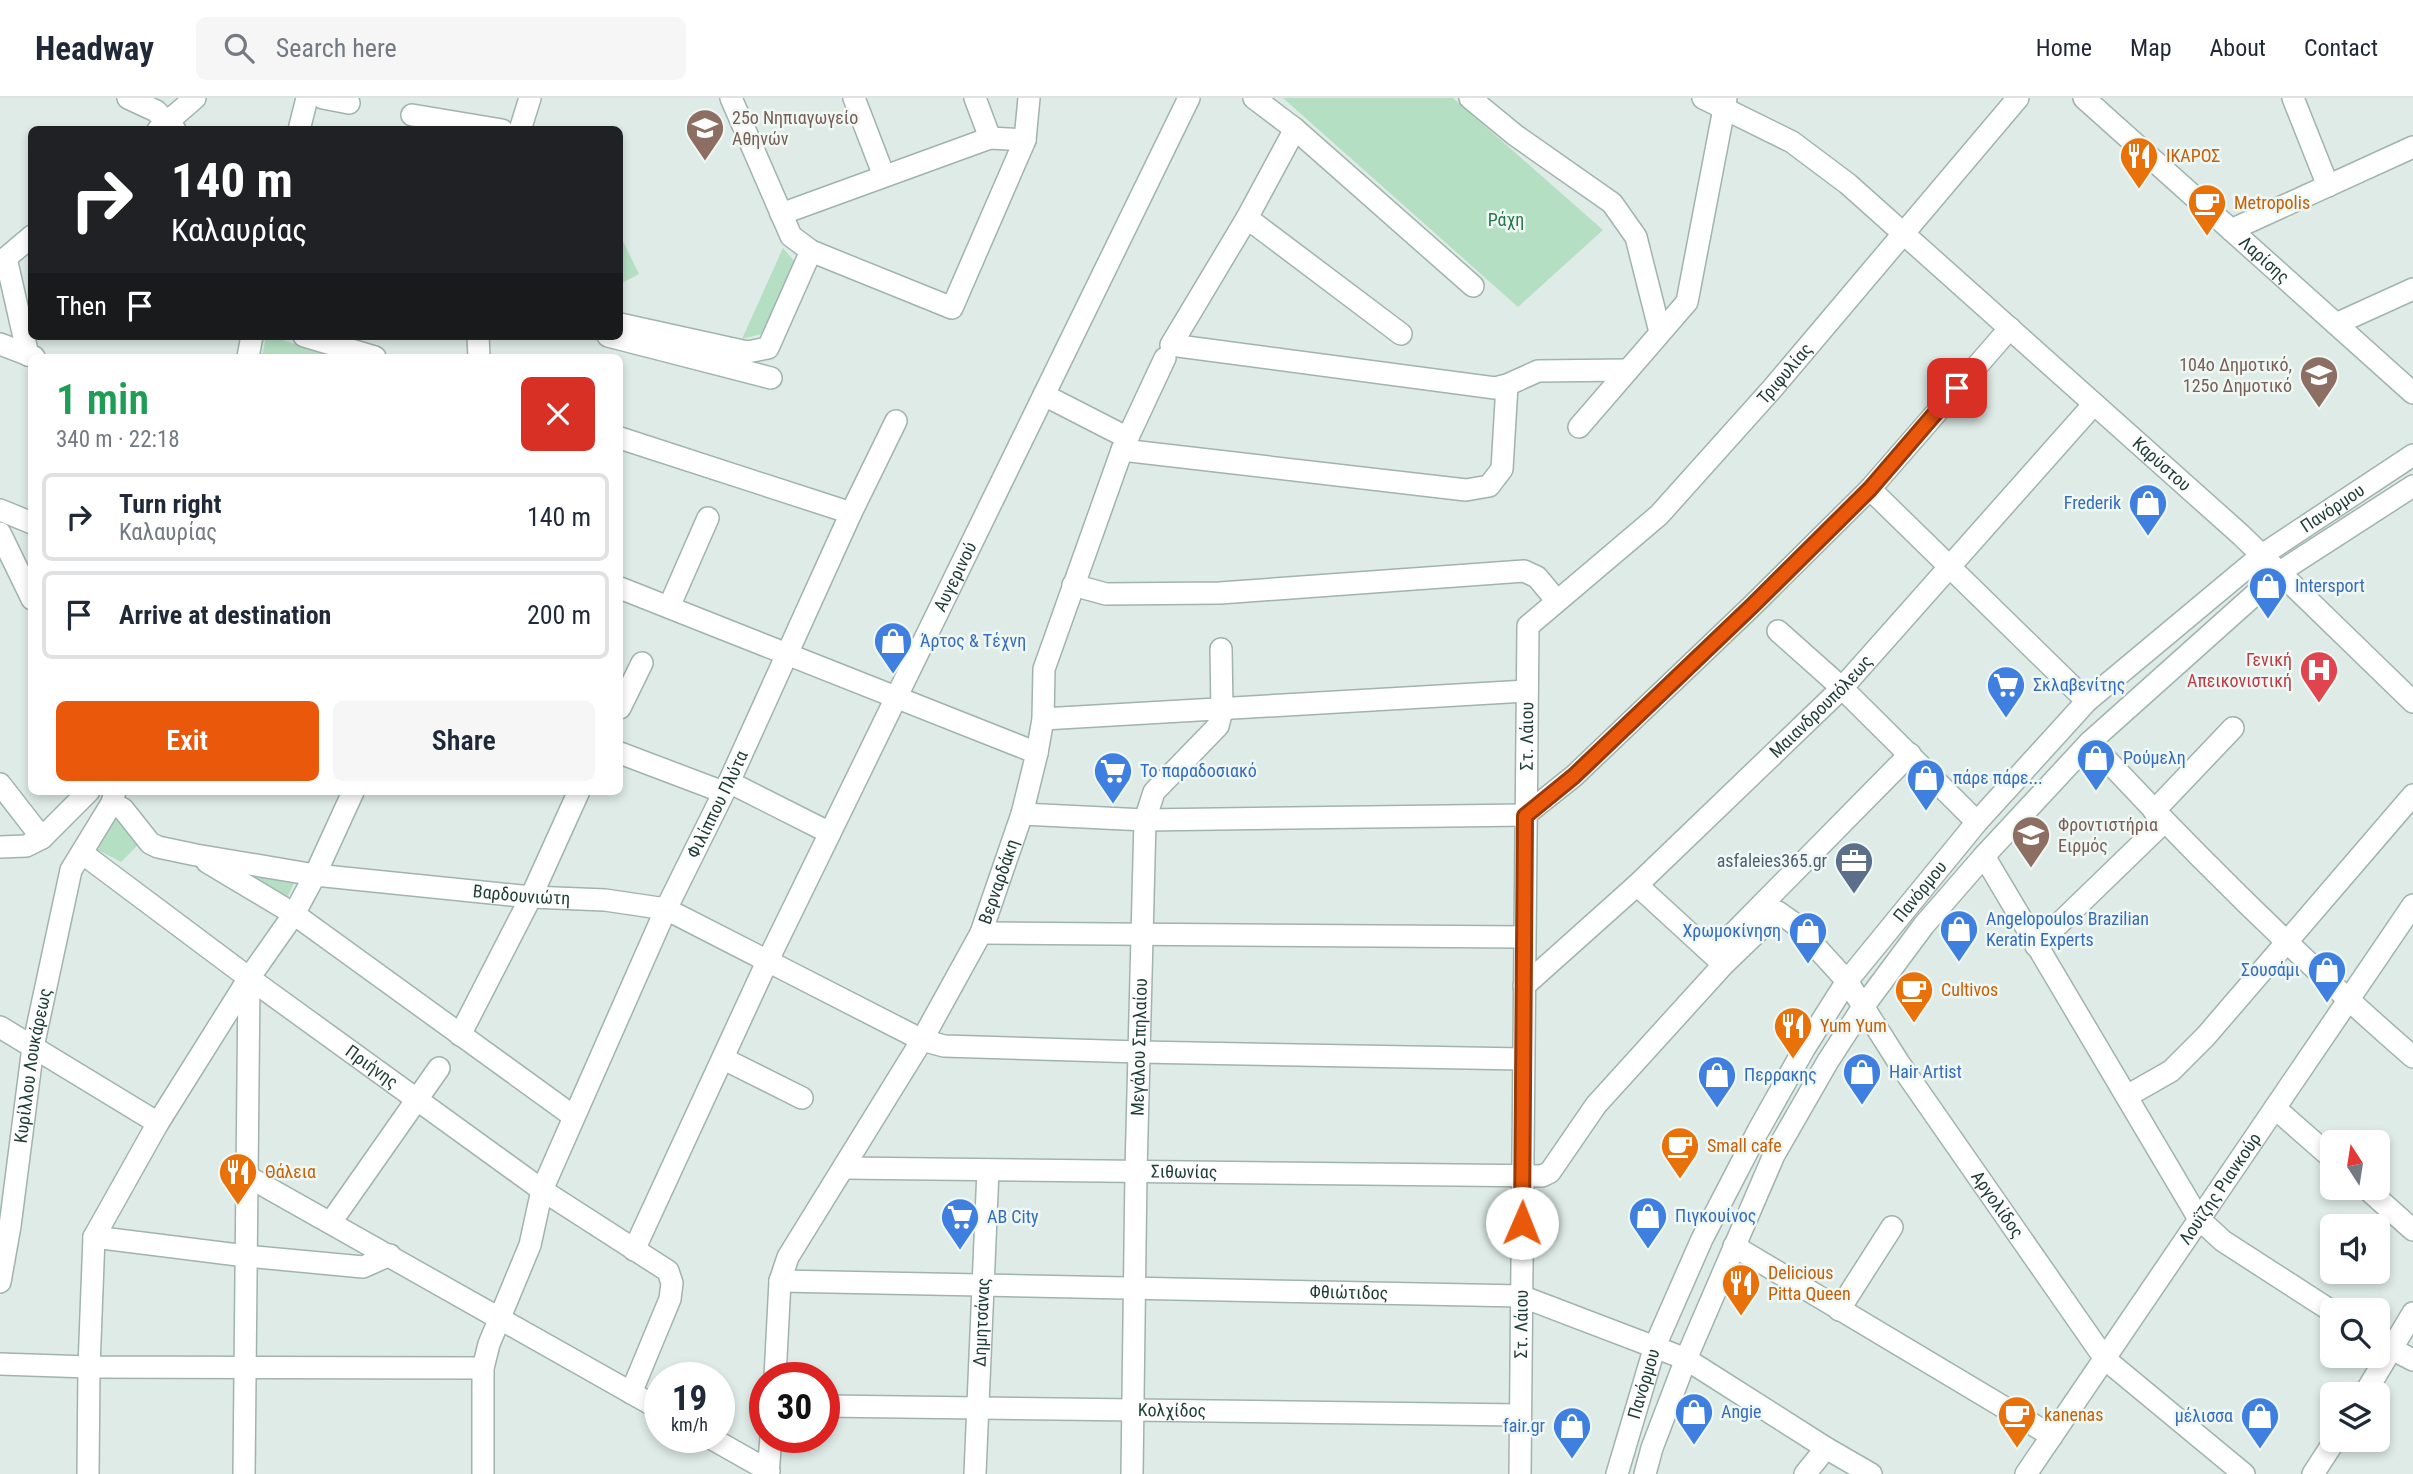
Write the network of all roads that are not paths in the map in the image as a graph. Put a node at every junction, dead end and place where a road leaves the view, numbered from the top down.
1 (128, 98) edge
2 (195, 98) edge
3 (306, 98) edge
4 (323, 98) edge
5 (530, 98) edge
6 (731, 98) edge
7 (854, 98) edge
8 (975, 98) edge
9 (1029, 98) edge
10 (1189, 98) edge
11 (1254, 98) edge
12 (1470, 98) edge
13 (1703, 98) edge
14 (2018, 98) edge
15 (2084, 98) edge
16 (2293, 98) edge
17 (349, 103) dead end
18 (1725, 103) edge
19 (412, 114) edge
20 (166, 126) edge
21 (168, 126) edge
22 (300, 126) edge
23 (480, 126) edge
24 (521, 126) edge
25 (1295, 129) junction
26 (990, 138) junction
27 (1025, 140) junction
28 (2413, 147) edge
29 (884, 176) junction
30 (2328, 186) junction
31 (781, 214) junction
32 (1247, 218) junction
33 (2231, 230) junction
34 (1905, 234) junction
35 (811, 251) junction
36 (17, 252) edge
37 (1473, 286) dead end
38 (2413, 289) edge
39 (2336, 324) junction
40 (623, 325) edge
41 (2010, 328) junction
42 (1660, 332) junction
43 (28, 334) edge
44 (1401, 334) dead end
45 (332, 340) edge
46 (623, 340) edge
47 (353, 343) edge
48 (0, 344) edge
49 (1168, 352) junction
50 (370, 354) edge
51 (28, 355) edge
52 (1628, 370) junction
53 (771, 378) dead end
54 (1507, 385) junction
55 (2413, 393) edge
56 (1044, 395) junction
57 (2094, 404) junction
58 (896, 421) dead end
59 (1579, 427) dead end
60 (623, 439) edge
61 (1125, 444) junction
62 (2413, 455) edge
63 (2413, 486) edge
64 (1870, 489) junction
65 (0, 510) edge
66 (851, 513) junction
67 (708, 517) dead end
68 (28, 521) edge
69 (0, 533) edge
70 (2262, 555) junction
71 (1950, 567) junction
72 (2280, 572) junction
73 (1073, 585) junction
74 (623, 589) edge
75 (28, 591) edge
76 (1557, 601) junction
77 (668, 607) junction
78 (1528, 625) joint
79 (1778, 631) dead end
80 (1222, 649) dead end
81 (787, 654) junction
82 (642, 663) dead end
83 (1842, 688) junction
84 (1527, 691) junction
85 (897, 697) junction
86 (2087, 701) junction
87 (623, 702) edge
88 (2413, 702) edge
89 (1222, 710) junction
90 (1043, 719) junction
91 (2233, 728) dead end
92 (2090, 742) junction
93 (1037, 753) junction
94 (623, 754) edge
95 (1910, 754) junction
96 (0, 784) edge
97 (726, 787) junction
98 (85, 795) edge
99 (350, 795) edge
100 (577, 795) edge
101 (2413, 795) edge
102 (113, 797) edge
103 (1022, 814) junction
104 (1525, 816) junction
105 (2159, 816) junction
106 (1145, 820) junction
107 (1977, 822) junction
108 (830, 834) junction
109 (42, 838) junction
110 (0, 847) edge
111 (82, 853) junction
112 (196, 855) junction
113 (1984, 856) junction
114 (315, 875) junction
115 (1637, 884) junction
116 (530, 897) junction
117 (666, 909) junction
118 (294, 914) junction
119 (2410, 917) edge
120 (981, 933) junction
121 (1141, 934) junction
122 (1524, 937) junction
123 (2287, 940) junction
124 (2036, 946) junction
125 (1718, 959) junction
126 (767, 962) junction
127 (249, 978) junction
128 (1847, 981) junction
129 (1524, 986) junction
130 (2348, 1000) junction
131 (1863, 1007) junction
132 (0, 1027) edge
133 (460, 1035) junction
134 (922, 1040) junction
135 (33, 1047) junction
136 (1139, 1052) junction
137 (2413, 1057) edge
138 (724, 1059) junction
139 (1523, 1059) junction
140 (439, 1068) dead end
141 (2127, 1096) junction
142 (802, 1098) dead end
143 (418, 1099) junction
144 (2275, 1108) junction
145 (573, 1116) junction
146 (158, 1124) junction
147 (2320, 1148) edge
148 (844, 1168) junction
149 (988, 1170) junction
150 (1136, 1171) junction
151 (1522, 1175) junction
152 (247, 1176) junction
153 (542, 1190) junction
154 (2379, 1200) edge
155 (2199, 1219) junction
156 (331, 1222) junction
157 (1892, 1227) dead end
158 (2413, 1230) edge
159 (94, 1237) junction
160 (1734, 1246) junction
161 (634, 1250) junction
162 (390, 1255) junction
163 (246, 1256) junction
164 (780, 1281) junction
165 (0, 1282) edge
166 (982, 1284) junction
167 (1135, 1287) junction
168 (1521, 1296) junction
169 (2320, 1304) edge
170 (1839, 1310) junction
171 (2413, 1313) edge
172 (500, 1318) junction
173 (2390, 1340) edge
174 (1656, 1346) junction
175 (2390, 1348) edge
176 (1686, 1359) junction
177 (2105, 1359) junction
178 (2413, 1360) edge
179 (776, 1362) edge
180 (0, 1364) edge
181 (89, 1367) junction
182 (245, 1367) junction
183 (484, 1368) junction
184 (631, 1393) junction
185 (644, 1400) edge
186 (840, 1406) edge
187 (976, 1408) junction
188 (1133, 1410) junction
189 (1520, 1415) junction
190 (2052, 1436) junction
191 (1826, 1448) junction
192 (2327, 1452) edge
193 (735, 1453) edge
194 (770, 1453) edge
195 (769, 1473) edge
196 (88, 1474) edge
197 (244, 1474) edge
198 (483, 1474) edge
199 (975, 1474) edge
200 (1132, 1474) edge
201 (1520, 1474) edge
202 (1617, 1474) edge
203 (1645, 1474) edge
204 (1805, 1474) edge
205 (1871, 1474) edge
206 (2026, 1474) edge
207 (2244, 1474) edge
208 (2313, 1474) edge

1 - 20 street
2 - 21 street
3 - 22 street
4 - 17 street
5 - 24 street
6 - 31 street
7 - 29 street
8 - 26 street
9 - 27 street
10 - 56 street, Αυγερινού
11 - 25 street
12 - 42 street
13 - 18 street, Καρύστου
14 - 34 street, Τριφυλίας
15 - 33 street, Λαρίσης
16 - 30 street
18 - 34 street, Καρύστου
18 - 42 street
19 - 23 street
25 - 32 street, Βερναρδάκη
25 - 37 street
26 - 27 street
26 - 29 street
27 - 35 street
28 - 30 street
29 - 31 street
30 - 33 street
31 - 35 street
32 - 44 street
32 - 49 street, Βερναρδάκη
33 - 39 street, Λαρίσης
34 - 41 street, Καρύστου
34 - 76 street, Τριφυλίας
35 - 40 street
36 - 43 street
38 - 39 street
39 - 55 street, Λαρίσης
41 - 57 street, Καρύστου
41 - 64 street
42 - 52 street
45 - 47 street
46 - 53 street
47 - 50 street
48 - 51 street
49 - 54 street
49 - 61 street, Βερναρδάκη
52 - 54 street
52 - 59 street
54 - 61 street
56 - 61 street
56 - 85 street, Αυγερινού
57 - 70 street, Καρύστου
57 - 71 street, Μαιανδρουπόλεως
58 - 66 street, Φιλίππου Πλύτα
60 - 66 street
61 - 73 street, Βερναρδάκη
62 - 70 street, Πανόρμου
63 - 72 street, Πανόρμου
64 - 71 street
64 - 104 street
65 - 68 street
66 - 81 street, Φιλίππου Πλύτα
67 - 77 street
69 - 75 street
70 - 72 street, Καρύστου
70 - 86 street, Πανόρμου
71 - 83 street, Μαιανδρουπόλεως
71 - 86 street
72 - 88 street, Καρύστου
72 - 92 street, Πανόρμου
73 - 76 street
73 - 90 street, Βερναρδάκη
74 - 77 street
76 - 78 street, Τριφυλίας
77 - 81 street
78 - 84 street, Στ. Λάιου
79 - 83 street
80 - 89 street, Μεγάλου Σπηλαίου
81 - 85 street
81 - 97 street, Φιλίππου Πλύτα
82 - 87 street
83 - 95 street
83 - 115 street, Μαιανδρουπόλεως
84 - 89 street
84 - 104 street, Στ. Λάιου
85 - 93 street
85 - 108 street, Αυγερινού
86 - 107 street, Πανόρμου
89 - 90 street
89 - 106 street, Μεγάλου Σπηλαίου
90 - 93 street, Βερναρδάκη
91 - 105 street
92 - 105 street
92 - 113 street, Πανόρμου
93 - 103 street, Βερναρδάκη
94 - 97 street
95 - 107 street
95 - 125 street
96 - 109 street
97 - 108 street
97 - 117 street, Φιλίππου Πλύτα
98 - 109 street
99 - 114 street
100 - 116 street
101 - 123 street
102 - 111 street, Κυρίλλου Λουκάρεως
102 - 112 street, Βαρδουνιώτη
103 - 106 street
103 - 120 street, Βερναρδάκη
104 - 106 street
104 - 122 street, Στ. Λάιου
105 - 123 street
105 - 124 street
106 - 121 street, Μεγάλου Σπηλαίου
107 - 128 street, Πανόρμου
108 - 126 street, Αυγερινού
109 - 110 street
111 - 127 street, Πριήνης
111 - 135 street, Κυρίλλου Λουκάρεως
112 - 114 street, Βαρδουνιώτη
112 - 118 street
113 - 124 street
113 - 131 street, Πανόρμου
114 - 116 street, Βαρδουνιώτη
114 - 118 street
115 - 125 street
115 - 129 street, Μαιανδρουπόλεως
116 - 117 street, Βαρδουνιώτη
116 - 133 street
117 - 126 street, Βαρδουνιώτη
117 - 145 street, Φιλίππου Πλύτα
118 - 127 street
118 - 133 street
119 - 130 street, Λουΐζης Ριανκούρ
120 - 121 street
120 - 134 street, Βερναρδάκη
121 - 122 street
121 - 136 street, Μεγάλου Σπηλαίου
122 - 129 street, Στ. Λάιου
123 - 130 street
123 - 141 street
124 - 141 street
125 - 128 street, Αργολίδος
125 - 151 street, Σιθωνίας
126 - 134 street, Βαρδουνιώτη
126 - 138 street, Αυγερινού
127 - 143 street, Πριήνης
127 - 146 street
127 - 152 street
128 - 131 street, Αργολίδος
128 - 174 street, Πανόρμου
129 - 139 street, Στ. Λάιου
130 - 137 street
130 - 144 street, Λουΐζης Ριανκούρ
131 - 160 street, Πανόρμου
131 - 177 street, Αργολίδος
132 - 135 street
133 - 145 street
134 - 136 street, Βαρδουνιώτη
134 - 148 street, Βερναρδάκη
135 - 146 street
135 - 165 street, Κυρίλλου Λουκάρεως
136 - 139 street, Βαρδουνιώτη
136 - 150 street, Μεγάλου Σπηλαίου
138 - 142 street
138 - 161 street, Αυγερινού
139 - 151 street, Στ. Λάιου
140 - 143 street
141 - 155 street
143 - 153 street, Πριήνης
143 - 156 street
144 - 147 street
144 - 155 street, Λουΐζης Ριανκούρ
145 - 153 street, Φιλίππου Πλύτα
146 - 159 street
148 - 149 street, Σιθωνίας
148 - 164 street, Βερναρδάκη
149 - 150 street, Σιθωνίας
149 - 166 street, Δημητσάνας
150 - 151 street, Σιθωνίας
150 - 167 street, Μεγάλου Σπηλαίου
151 - 168 street, Στ. Λάιου
152 - 156 street
152 - 163 street
153 - 161 street, Πριήνης
153 - 172 street, Φιλίππου Πλύτα
154 - 158 street
155 - 169 street
155 - 177 street, Λουΐζης Ριανκούρ
156 - 162 street
157 - 170 street
159 - 163 street
159 - 181 street
160 - 170 street
160 - 176 street, Πανόρμου
161 - 184 street, Πριήνης
162 - 163 street
162 - 172 street
163 - 182 street
164 - 166 street, Φθιώτιδος
164 - 179 street, Βερναρδάκη
166 - 167 street, Φθιώτιδος
166 - 187 street, Δημητσάνας
167 - 168 street, Φθιώτιδος
167 - 188 street, Μεγάλου Σπηλαίου
168 - 174 street, Φθιώτιδος
168 - 189 street, Στ. Λάιου
170 - 190 street
171 - 173 street
172 - 183 street, Φιλίππου Πλύτα
172 - 184 street
174 - 176 street, Φθιώτιδος
174 - 202 street, Πανόρμου
175 - 178 street
176 - 191 street, Φθιώτιδος
176 - 203 street, Πανόρμου
177 - 190 street, Λουΐζης Ριανκούρ
177 - 207 street, Αργολίδος
180 - 181 street
181 - 182 street
181 - 196 street
182 - 183 street
182 - 197 street
183 - 198 street, Φιλίππου Πλύτα
184 - 185 street
186 - 187 street, Κολχίδος
187 - 188 street, Κολχίδος
187 - 199 street, Δημητσάνας
188 - 189 street, Κολχίδος
188 - 200 street, Μεγάλου Σπηλαίου
189 - 201 street, Στ. Λάιου
190 - 206 street, Λουΐζης Ριανκούρ
191 - 204 street
191 - 205 street, Φθιώτιδος
192 - 208 street
193 - 195 street
194 - 195 street

